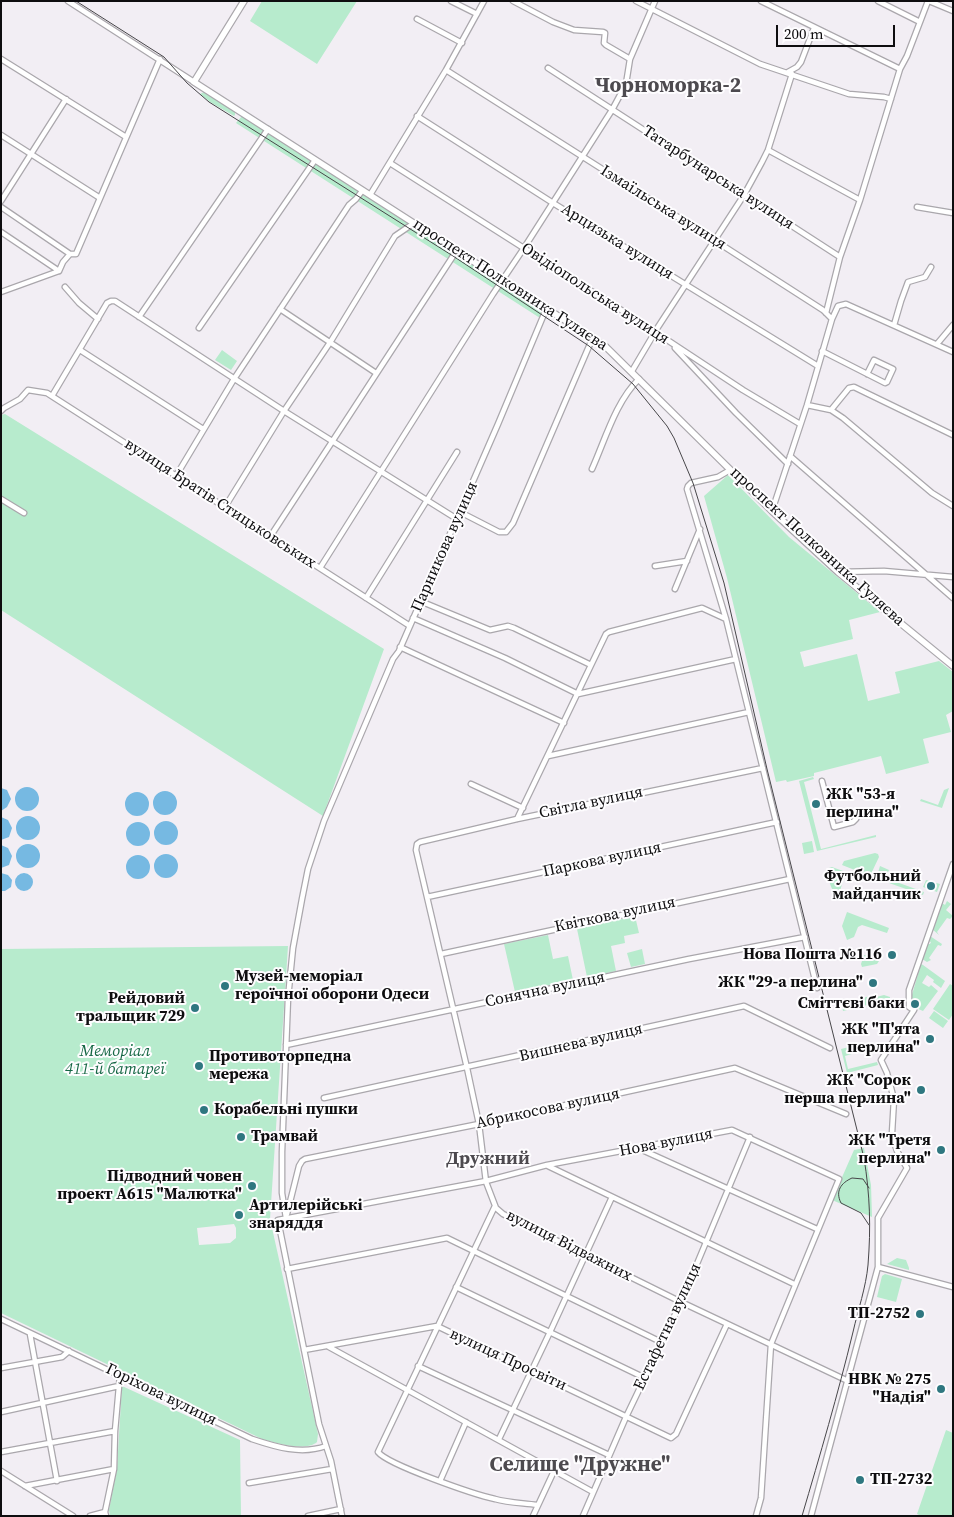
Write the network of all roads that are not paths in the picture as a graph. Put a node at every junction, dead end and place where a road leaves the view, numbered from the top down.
1 (68, 1) edge
2 (244, 1) edge
3 (451, 1) edge
4 (484, 1) edge
5 (513, 1) edge
6 (636, 1) edge
7 (655, 1) edge
8 (761, 1) edge
9 (878, 1) edge
10 (928, 2) edge
11 (651, 8) junction
12 (953, 11) edge
13 (477, 14) junction
14 (416, 19) dead end
15 (920, 22) junction
16 (814, 28) junction
17 (462, 43) junction
18 (1, 59) edge
19 (160, 59) junction
20 (630, 59) junction
21 (548, 68) dead end
22 (898, 68) junction
23 (446, 70) junction
24 (790, 73) junction
25 (194, 82) junction
26 (66, 99) junction
27 (891, 99) junction
28 (612, 110) junction
29 (417, 116) junction
30 (268, 129) junction
31 (1, 135) edge
32 (126, 137) junction
33 (768, 150) junction
34 (31, 154) junction
35 (582, 157) junction
36 (315, 160) junction
37 (390, 164) junction
38 (362, 191) junction
39 (744, 195) junction
40 (370, 196) junction
41 (100, 198) junction
42 (860, 200) junction
43 (1, 201) edge
44 (553, 203) junction
45 (1, 207) edge
46 (917, 207) dead end
47 (953, 213) edge
48 (414, 223) junction
49 (1, 232) edge
50 (714, 240) junction
51 (524, 248) junction
52 (457, 250) junction
53 (70, 254) junction
54 (840, 257) junction
55 (931, 268) dead end
56 (59, 271) junction
57 (503, 279) junction
58 (686, 285) junction
59 (65, 287) dead end
60 (1, 292) edge
61 (546, 307) junction
62 (280, 309) junction
63 (826, 313) junction
64 (139, 317) junction
65 (98, 319) junction
66 (832, 319) junction
67 (894, 325) junction
68 (953, 325) edge
69 (199, 328) dead end
70 (656, 333) junction
71 (593, 337) junction
72 (331, 341) junction
73 (669, 342) junction
74 (937, 344) junction
75 (80, 350) junction
76 (822, 351) junction
77 (953, 352) edge
78 (818, 366) junction
79 (632, 371) junction
80 (376, 373) junction
81 (867, 374) junction
82 (234, 379) junction
83 (639, 379) junction
84 (52, 396) junction
85 (807, 405) junction
86 (831, 410) junction
87 (1, 411) edge
88 (284, 411) junction
89 (800, 424) junction
90 (203, 429) junction
91 (953, 435) edge
92 (332, 442) junction
93 (457, 452) dead end
94 (790, 456) junction
95 (788, 464) junction
96 (592, 469) dead end
97 (730, 470) junction
98 (381, 472) junction
99 (176, 476) junction
100 (1, 499) edge
101 (427, 500) junction
102 (953, 506) edge
103 (225, 507) junction
104 (772, 511) junction
105 (460, 512) junction
106 (24, 513) dead end
107 (457, 519) junction
108 (700, 529) junction
109 (270, 537) junction
110 (687, 561) junction
111 (654, 566) dead end
112 (320, 568) junction
113 (838, 572) junction
114 (927, 574) junction
115 (953, 577) edge
116 (674, 588) dead end
117 (366, 598) junction
118 (953, 598) edge
119 (420, 601) junction
120 (413, 618) junction
121 (726, 619) junction
122 (410, 626) junction
123 (400, 647) junction
124 (736, 659) junction
125 (591, 665) junction
126 (953, 666) edge
127 (578, 694) junction
128 (749, 712) junction
129 (564, 723) junction
130 (548, 756) junction
131 (762, 768) junction
132 (822, 780) dead end
133 (471, 784) dead end
134 (523, 808) junction
135 (517, 819) junction
136 (856, 819) dead end
137 (776, 822) junction
138 (420, 842) joint
139 (953, 864) edge
140 (790, 879) junction
141 (427, 897) junction
142 (805, 937) junction
143 (441, 954) junction
144 (817, 988) dead end
145 (455, 1009) junction
146 (286, 1045) junction
147 (830, 1048) dead end
148 (467, 1068) junction
149 (324, 1098) dead end
150 (846, 1114) dead end
151 (479, 1124) junction
152 (750, 1137) junction
153 (639, 1148) junction
154 (547, 1166) junction
155 (486, 1182) junction
156 (728, 1189) junction
157 (612, 1197) junction
158 (495, 1206) junction
159 (286, 1218) junction
160 (818, 1229) junction
161 (706, 1242) junction
162 (473, 1250) junction
163 (585, 1255) junction
164 (878, 1267) junction
165 (288, 1269) junction
166 (794, 1284) junction
167 (456, 1287) junction
168 (953, 1287) edge
169 (566, 1296) junction
170 (680, 1302) junction
171 (1, 1320) edge
172 (6, 1322) junction
173 (727, 1324) junction
174 (437, 1326) junction
175 (2, 1327) edge
176 (550, 1332) junction
177 (30, 1334) junction
178 (661, 1342) junction
179 (771, 1344) junction
180 (328, 1346) junction
181 (304, 1350) junction
182 (69, 1351) junction
183 (35, 1362) junction
184 (418, 1366) junction
185 (1, 1368) edge
186 (532, 1370) junction
187 (120, 1375) junction
188 (645, 1378) junction
189 (848, 1381) junction
190 (119, 1386) junction
191 (407, 1390) junction
192 (42, 1404) junction
193 (513, 1410) junction
194 (1, 1412) edge
195 (626, 1417) junction
196 (466, 1422) junction
197 (115, 1431) junction
198 (499, 1439) junction
199 (49, 1443) junction
200 (326, 1446) junction
201 (1, 1452) edge
202 (609, 1455) junction
203 (114, 1469) junction
204 (332, 1469) junction
205 (1, 1471) edge
206 (554, 1471) junction
207 (57, 1480) junction
208 (440, 1481) junction
209 (248, 1483) dead end
210 (25, 1486) junction
211 (593, 1492) junction
212 (537, 1505) junction
213 (341, 1509) junction
214 (106, 1514) edge
215 (73, 1516) edge
216 (90, 1516) edge
217 (308, 1516) edge
218 (342, 1516) edge
219 (533, 1516) edge
220 (583, 1516) edge
221 (756, 1516) edge
222 (811, 1516) edge

1 - 19 street
2 - 25 main road
3 - 13 street
4 - 13 street
5 - 20 street
6 - 11 street
7 - 11 street
8 - 16 street
9 - 15 street
10 - 12 street
10 - 15 street
11 - 20 street
11 - 24 street
13 - 17 street
14 - 17 street
15 - 22 street
16 - 22 street
16 - 24 street
17 - 23 street
18 - 26 street
19 - 25 street
19 - 32 street
20 - 28 street
21 - 28 street, Татарбунарська вулиця
22 - 27 street
23 - 29 street
23 - 35 street, Ізмаїльська вулиця
24 - 27 street
24 - 33 street
25 - 30 main road, проспект Полковника Гуляєва
26 - 32 street
26 - 34 street
27 - 42 street
28 - 35 street
28 - 39 street, Татарбунарська вулиця
29 - 37 street
29 - 44 street, Арцизька вулиця
30 - 36 main road, проспект Полковника Гуляєва
30 - 64 street
31 - 34 street
32 - 41 street
33 - 39 street
33 - 42 street
34 - 41 street
34 - 43 street
35 - 44 street
35 - 50 street, Ізмаїльська вулиця
36 - 38 main road, проспект Полковника Гуляєва
36 - 69 street
37 - 40 street
37 - 51 street, Овідіопольська вулиця
38 - 40 main road, проспект Полковника Гуляєва
38 - 62 street
39 - 50 street
39 - 54 street, Татарбунарська вулиця
40 - 48 main road, проспект Полковника Гуляєва
41 - 53 street
42 - 54 street
44 - 51 street
44 - 58 street, Арцизька вулиця
45 - 53 street
46 - 47 street
48 - 52 main road, проспект Полковника Гуляєва
48 - 72 street
49 - 56 street
50 - 58 street
50 - 63 street, Ізмаїльська вулиця
51 - 57 street
51 - 70 street, Овідіопольська вулиця
52 - 57 main road, проспект Полковника Гуляєва
52 - 80 street
53 - 56 street
54 - 63 street
55 - 67 street
56 - 60 street
57 - 61 main road, проспект Полковника Гуляєва
57 - 98 street
58 - 70 street
58 - 78 street, Арцизька вулиця
59 - 65 street
61 - 71 main road, проспект Полковника Гуляєва
61 - 105 street, Парникова вулиця
62 - 72 street
62 - 82 street
63 - 66 street, Ізмаїльська вулиця
64 - 65 street
64 - 82 street
65 - 75 street
66 - 67 street
66 - 76 street
67 - 74 street
68 - 74 street
70 - 73 street, Овідіопольська вулиця
70 - 79 street
71 - 79 main road, проспект Полковника Гуляєва
71 - 105 street
72 - 80 street
72 - 88 street
73 - 89 street, Овідіопольська вулиця
73 - 95 street
74 - 77 street
75 - 84 street
75 - 90 street
76 - 78 street
76 - 81 street
78 - 85 street
79 - 83 main road, проспект Полковника Гуляєва
80 - 92 street
81 - 81 street
82 - 88 street
82 - 90 street
83 - 96 street
83 - 97 main road, проспект Полковника Гуляєва
84 - 87 street, вулиця Братів Стицьковських
84 - 99 street, вулиця Братів Стицьковських
85 - 86 street
85 - 89 street
86 - 91 street
86 - 102 street
88 - 92 street
88 - 103 street
89 - 94 street
90 - 99 street
92 - 98 street
92 - 109 street
93 - 101 street
94 - 95 street
94 - 114 street
95 - 104 street
97 - 104 main road, проспект Полковника Гуляєва
97 - 108 street
98 - 101 street
98 - 112 street
99 - 103 street, вулиця Братів Стицьковських
100 - 106 street
101 - 107 street
101 - 117 street
103 - 109 street, вулиця Братів Стицьковських
104 - 113 main road, проспект Полковника Гуляєва
105 - 107 street, Парникова вулиця
107 - 119 street, Парникова вулиця
108 - 110 street
108 - 121 street
109 - 112 street, вулиця Братів Стицьковських
110 - 111 street
110 - 116 street
112 - 117 street, вулиця Братів Стицьковських
113 - 114 street
113 - 126 main road, проспект Полковника Гуляєва
114 - 115 street
114 - 118 street
117 - 122 street, вулиця Братів Стицьковських
119 - 120 street, Парникова вулиця
119 - 125 street
120 - 122 street, Парникова вулиця
120 - 127 street
121 - 124 street
121 - 125 street
122 - 123 street, Парникова вулиця
123 - 129 street
123 - 146 street, Парникова вулиця
124 - 127 street
124 - 128 street
125 - 127 street
127 - 129 street
128 - 130 street
128 - 131 street
129 - 130 street
130 - 134 street
131 - 135 street, Світла вулиця
131 - 137 street
132 - 136 street
133 - 134 street
134 - 135 street
135 - 138 street, Світла вулиця
137 - 140 street
137 - 141 street, Паркова вулиця
138 - 141 street, вулиця Відважних
139 - 164 street
140 - 142 street
140 - 143 street, Квіткова вулиця
141 - 143 street, вулиця Відважних
142 - 144 street
142 - 145 street, Сонячна вулиця
143 - 145 street, вулиця Відважних
145 - 146 street, Сонячна вулиця
145 - 148 street, вулиця Відважних
146 - 159 street, Парникова вулиця
147 - 148 street, Вишнева вулиця
148 - 149 street, Вишнева вулиця
148 - 151 street, вулиця Відважних
150 - 151 street, Абрикосова вулиця
151 - 155 street, вулиця Відважних
151 - 159 street, Абрикосова вулиця
152 - 153 street, Нова вулиця
152 - 156 street, Естафетна вулиця
152 - 160 street, Нова вулиця
153 - 154 street, Нова вулиця
153 - 156 street
154 - 155 street, Нова вулиця
154 - 157 street
155 - 158 street, вулиця Відважних
155 - 159 street, Нова вулиця
156 - 160 street
156 - 161 street, Естафетна вулиця
157 - 161 street
157 - 163 street
158 - 162 street
158 - 163 street, вулиця Відважних
159 - 165 street, Нова вулиця
160 - 166 street
161 - 166 street
161 - 170 street, Естафетна вулиця
162 - 165 street
162 - 167 street
162 - 169 street
163 - 169 street
163 - 170 street, вулиця Відважних
164 - 168 street
164 - 189 street
165 - 181 street
166 - 179 street
167 - 174 street
167 - 176 street
169 - 176 street
169 - 178 street
170 - 173 street, вулиця Відважних
170 - 178 street, Естафетна вулиця
171 - 172 street, Горіхова вулиця
172 - 175 street
172 - 177 street, Горіхова вулиця
173 - 179 street, вулиця Відважних
173 - 195 street, вулиця Просвіти
174 - 180 street, вулиця Просвіти
174 - 184 street
174 - 186 street, вулиця Просвіти
176 - 186 street
176 - 188 street
177 - 182 street, Горіхова вулиця
177 - 183 street
178 - 188 street, Естафетна вулиця
179 - 189 street, вулиця Відважних
179 - 221 street
180 - 181 street, вулиця Просвіти
180 - 191 street
181 - 200 street
182 - 183 street
182 - 187 street, Горіхова вулиця
183 - 185 street
183 - 192 street
184 - 191 street
184 - 193 street
186 - 193 street
186 - 195 street, вулиця Просвіти
187 - 190 street
187 - 200 street, Горіхова вулиця
188 - 195 street, Естафетна вулиця
189 - 222 street
190 - 192 street
190 - 197 street
191 - 196 street
191 - 208 street
192 - 194 street
192 - 199 street
193 - 198 street
193 - 202 street
195 - 202 street, Естафетна вулиця
196 - 198 street
196 - 208 street
197 - 199 street
197 - 203 street
198 - 206 street
199 - 201 street
199 - 207 street
200 - 204 street
202 - 211 street, Естафетна вулиця
203 - 207 street
203 - 214 street
204 - 209 street
204 - 213 street
205 - 210 street
206 - 211 street
206 - 212 street
207 - 210 street
208 - 212 street
210 - 215 street
211 - 220 street, Естафетна вулиця
212 - 219 street
213 - 217 street
213 - 218 street
214 - 216 street

